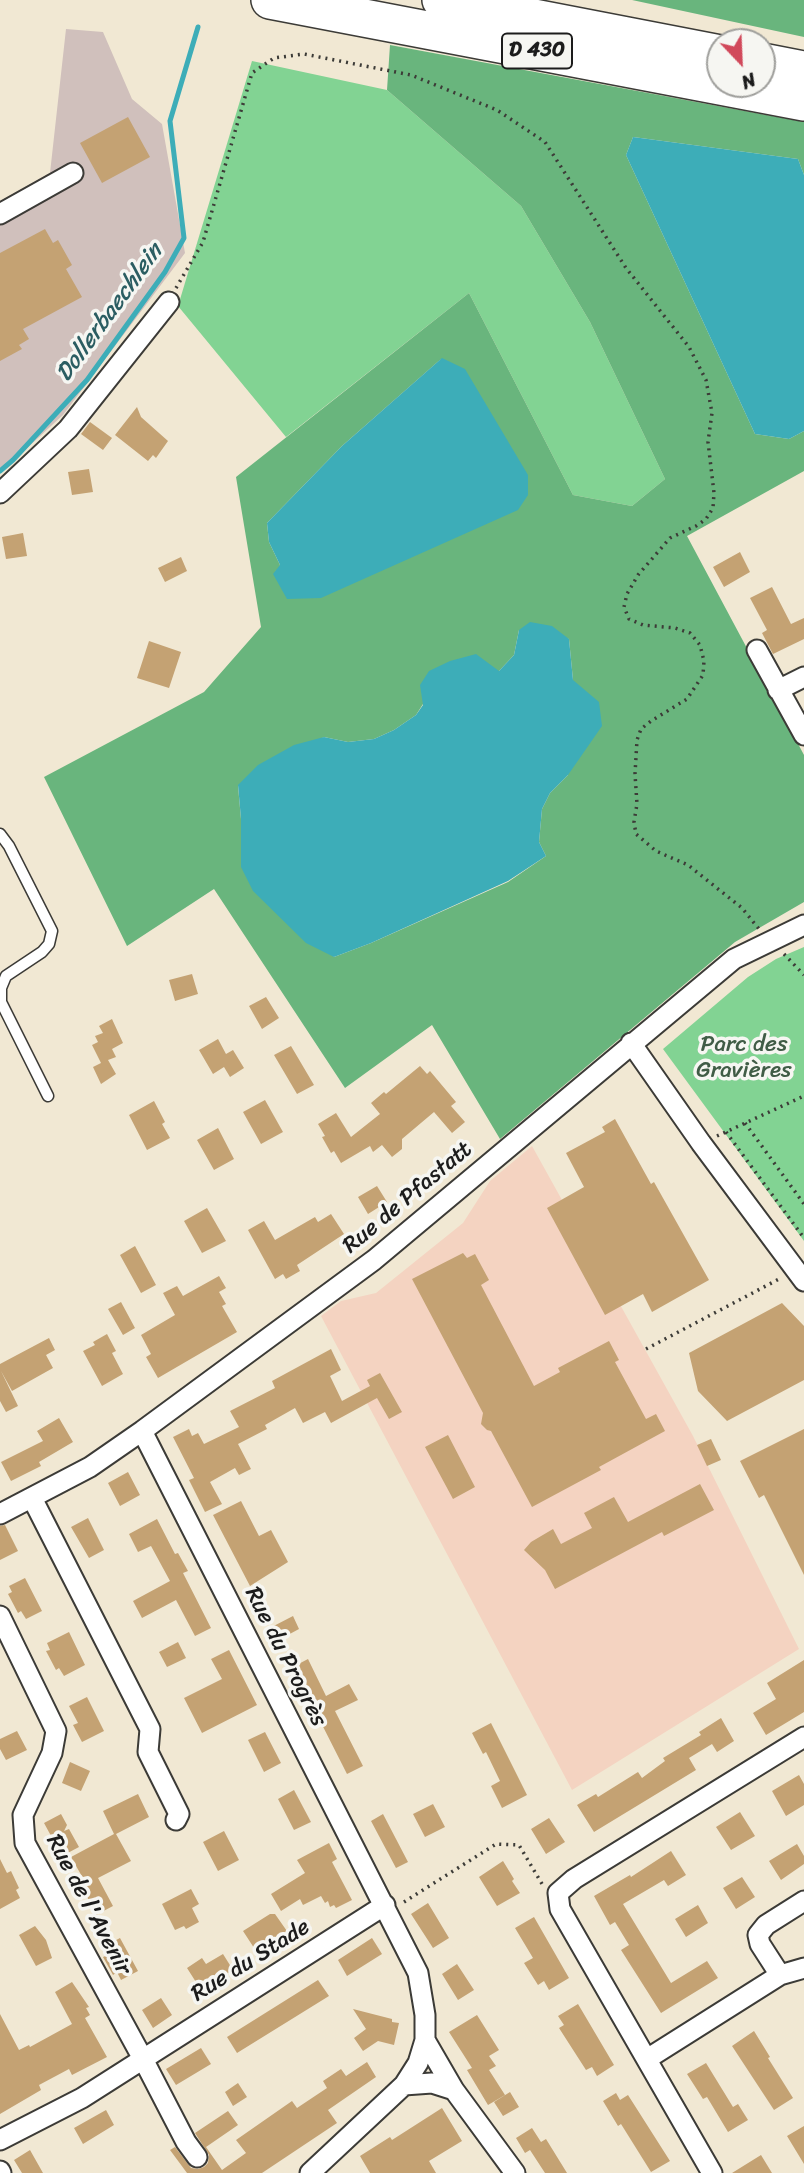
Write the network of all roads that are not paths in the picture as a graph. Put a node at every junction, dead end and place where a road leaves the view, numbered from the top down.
1 (270, 0) edge
2 (440, 0) edge
3 (706, 51) edge
4 (776, 65) edge
5 (804, 70) edge
6 (804, 102) edge
7 (73, 173) dead end
8 (0, 214) edge
9 (169, 302) road end
10 (0, 494) edge
11 (757, 650) dead end
12 (804, 677) edge
13 (778, 690) junction
14 (804, 736) edge
15 (0, 834) edge
16 (804, 925) edge
17 (631, 1043) junction
18 (48, 1096) dead end
19 (800, 1275) edge
20 (142, 1431) junction
21 (32, 1498) junction
22 (0, 1514) edge
23 (0, 1616) edge
24 (804, 1737) edge
25 (176, 1820) dead end
26 (804, 1901) edge
27 (385, 1905) junction
28 (804, 1968) edge
29 (779, 1975) junction
30 (425, 2040) junction
31 (143, 2059) junction
32 (647, 2059) junction
33 (404, 2085) junction
34 (454, 2090) junction
35 (0, 2140) edge
36 (197, 2157) dead end
37 (310, 2173) edge
38 (515, 2173) edge
39 (712, 2173) edge

1 - 6 highway, D 430
2 - 3 highway, D 430
4 - 5 highway
7 - 8 street
9 - 10 street
11 - 13 street
12 - 13 street
13 - 14 street
15 - 18 lane
16 - 17 street, Rue de Pfastatt
17 - 19 street
17 - 20 street, Rue de Pfastatt
20 - 21 street, Rue de Pfastatt
20 - 27 street, Rue du Progrès
21 - 22 street, Rue de Pfastatt
21 - 25 street
23 - 31 street, Rue de l'Avenir
24 - 32 street
26 - 29 street
27 - 30 street, Rue du Progrès
27 - 31 street, Rue du Stade
28 - 29 street
29 - 32 street
30 - 33 street
30 - 34 street
31 - 35 street, Rue du Stade
31 - 36 street
32 - 39 street
33 - 34 street
33 - 37 street
34 - 38 street

